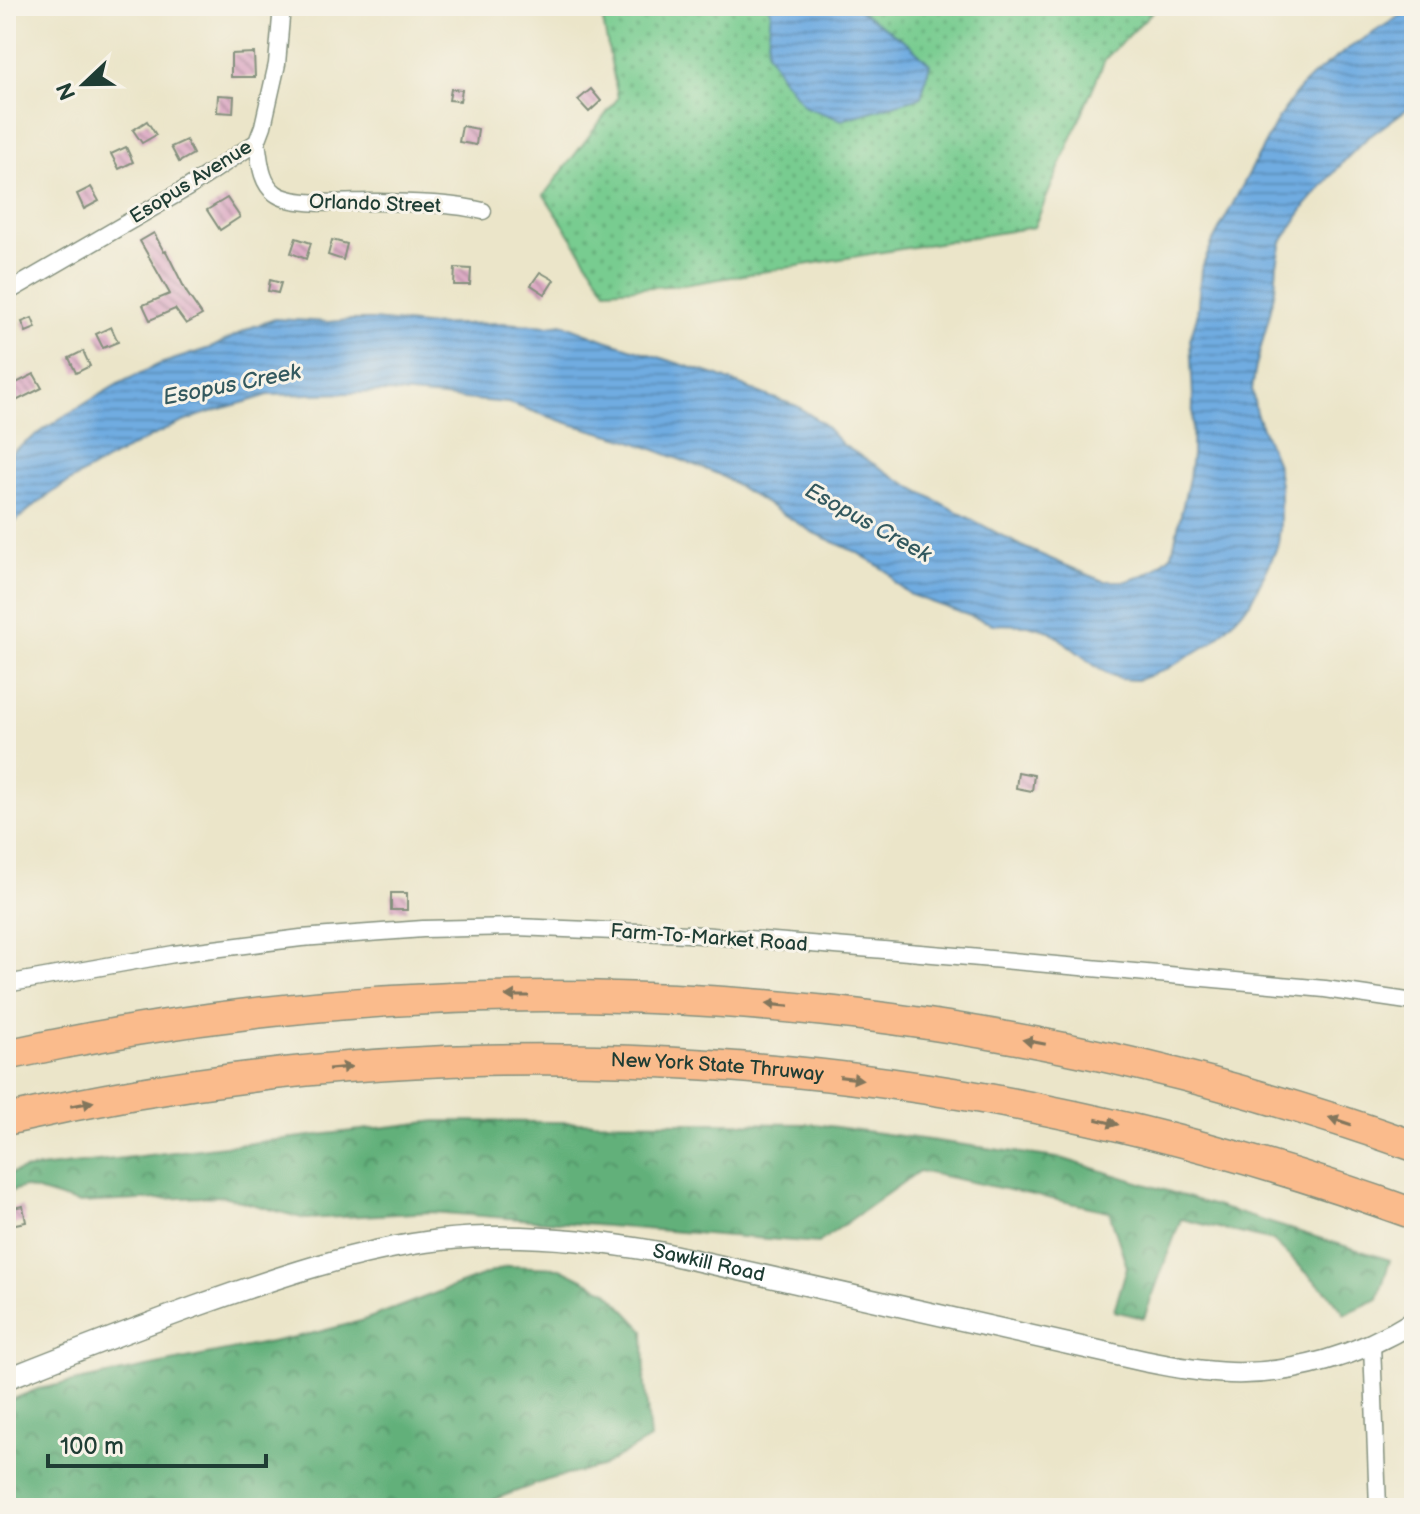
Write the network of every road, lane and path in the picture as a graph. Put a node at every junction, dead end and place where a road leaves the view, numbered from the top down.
1 (282, 6) edge
2 (257, 142) junction
3 (483, 211) dead end
4 (6, 293) edge
5 (6, 984) edge
6 (1414, 1002) edge
7 (6, 1055) edge
8 (6, 1120) edge
9 (1414, 1146) edge
10 (1414, 1214) edge
11 (1411, 1327) edge
12 (1372, 1344) junction
13 (6, 1379) edge
14 (1378, 1508) edge

1 - 2 street, Esopus Avenue
2 - 3 street, Orlando Street
2 - 4 street, Esopus Avenue
5 - 6 street, Farm-To-Market Road
9 -> 7 highway
8 -> 10 highway, New York State Thruway
11 - 12 street, Sawkill Road
12 - 13 street, Sawkill Road
12 - 14 street

